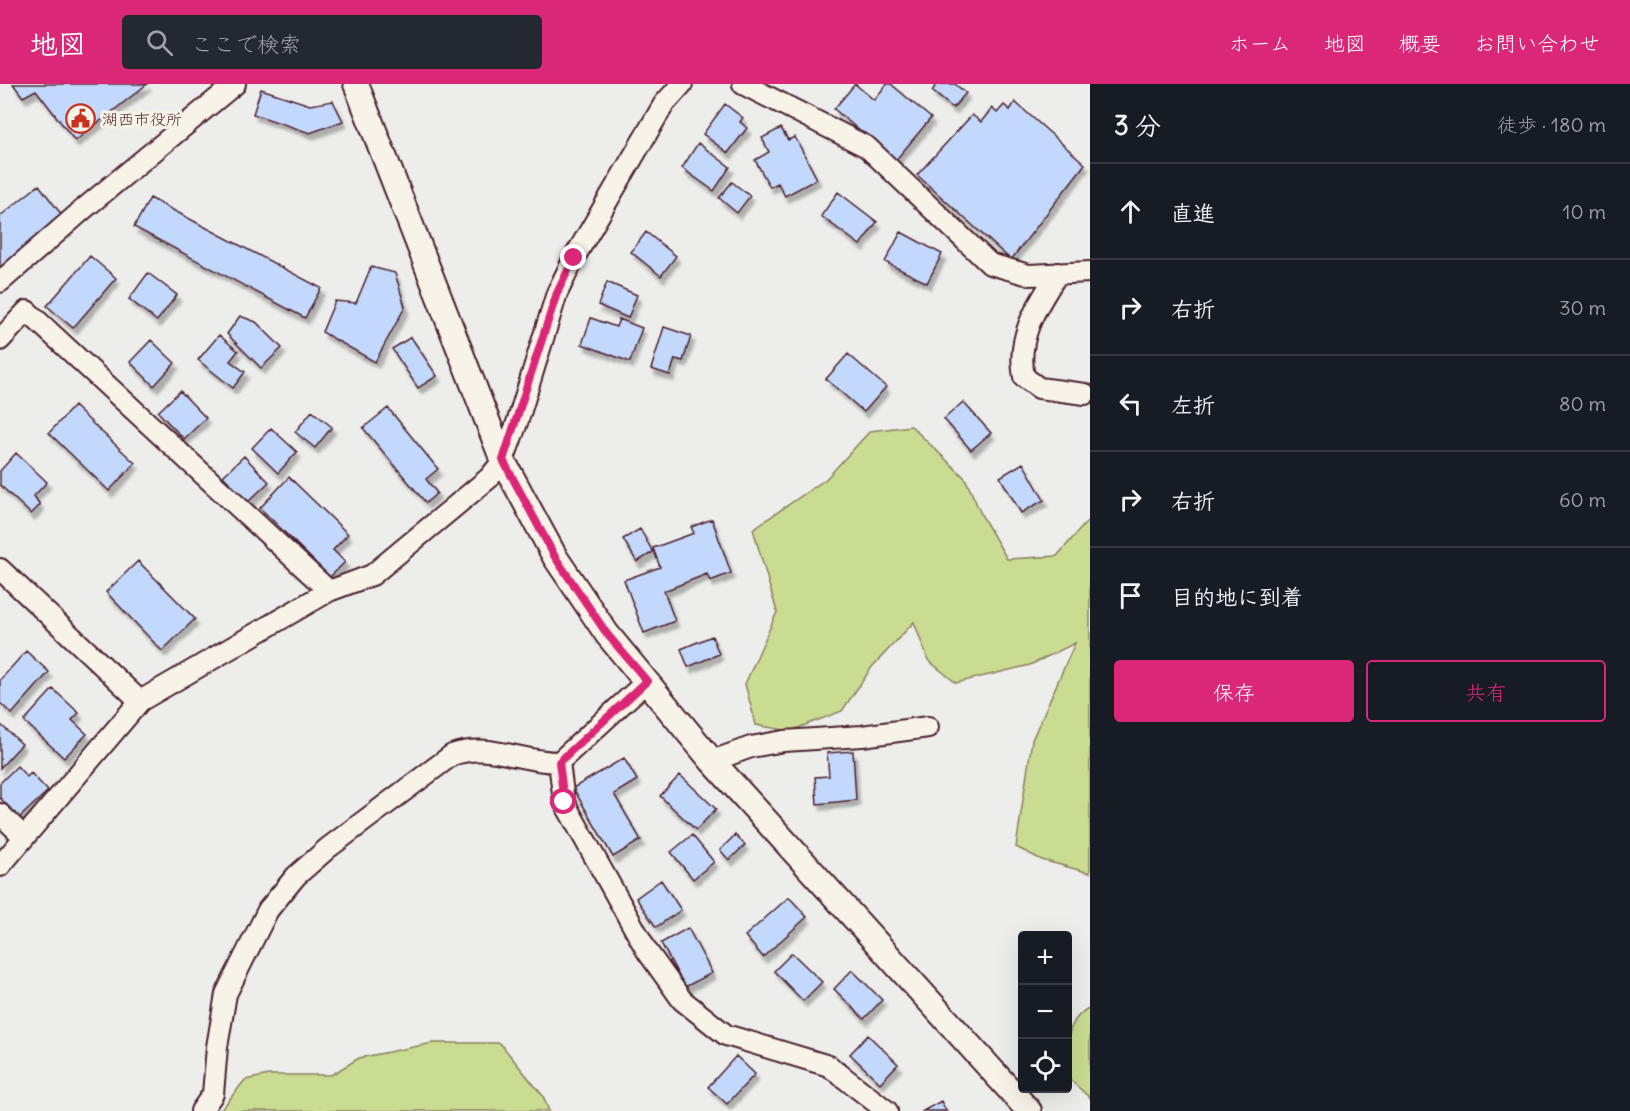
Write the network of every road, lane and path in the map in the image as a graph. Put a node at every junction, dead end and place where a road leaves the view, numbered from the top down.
1 (235, 84) edge
2 (356, 84) edge
3 (682, 84) edge
4 (743, 84) edge
5 (1090, 272) edge
6 (1058, 273) junction
7 (0, 282) edge
8 (0, 340) edge
9 (1085, 394) dead end
10 (503, 460) junction
11 (0, 569) edge
12 (329, 591) junction
13 (647, 681) junction
14 (140, 701) junction
15 (928, 727) dead end
16 (712, 761) junction
17 (559, 762) junction
18 (0, 814) edge
19 (23, 836) junction
20 (0, 866) edge
21 (201, 1111) edge
22 (887, 1111) edge
23 (1029, 1111) edge

1 - 7 street
2 - 10 street
3 - 10 street
4 - 6 street
5 - 6 street
6 - 9 street
8 - 12 street
10 - 12 street
10 - 13 street
11 - 14 street
12 - 14 street
13 - 16 street
13 - 17 street
14 - 19 street
15 - 16 street
16 - 23 street
17 - 21 street
17 - 22 street
18 - 19 street
19 - 20 street

